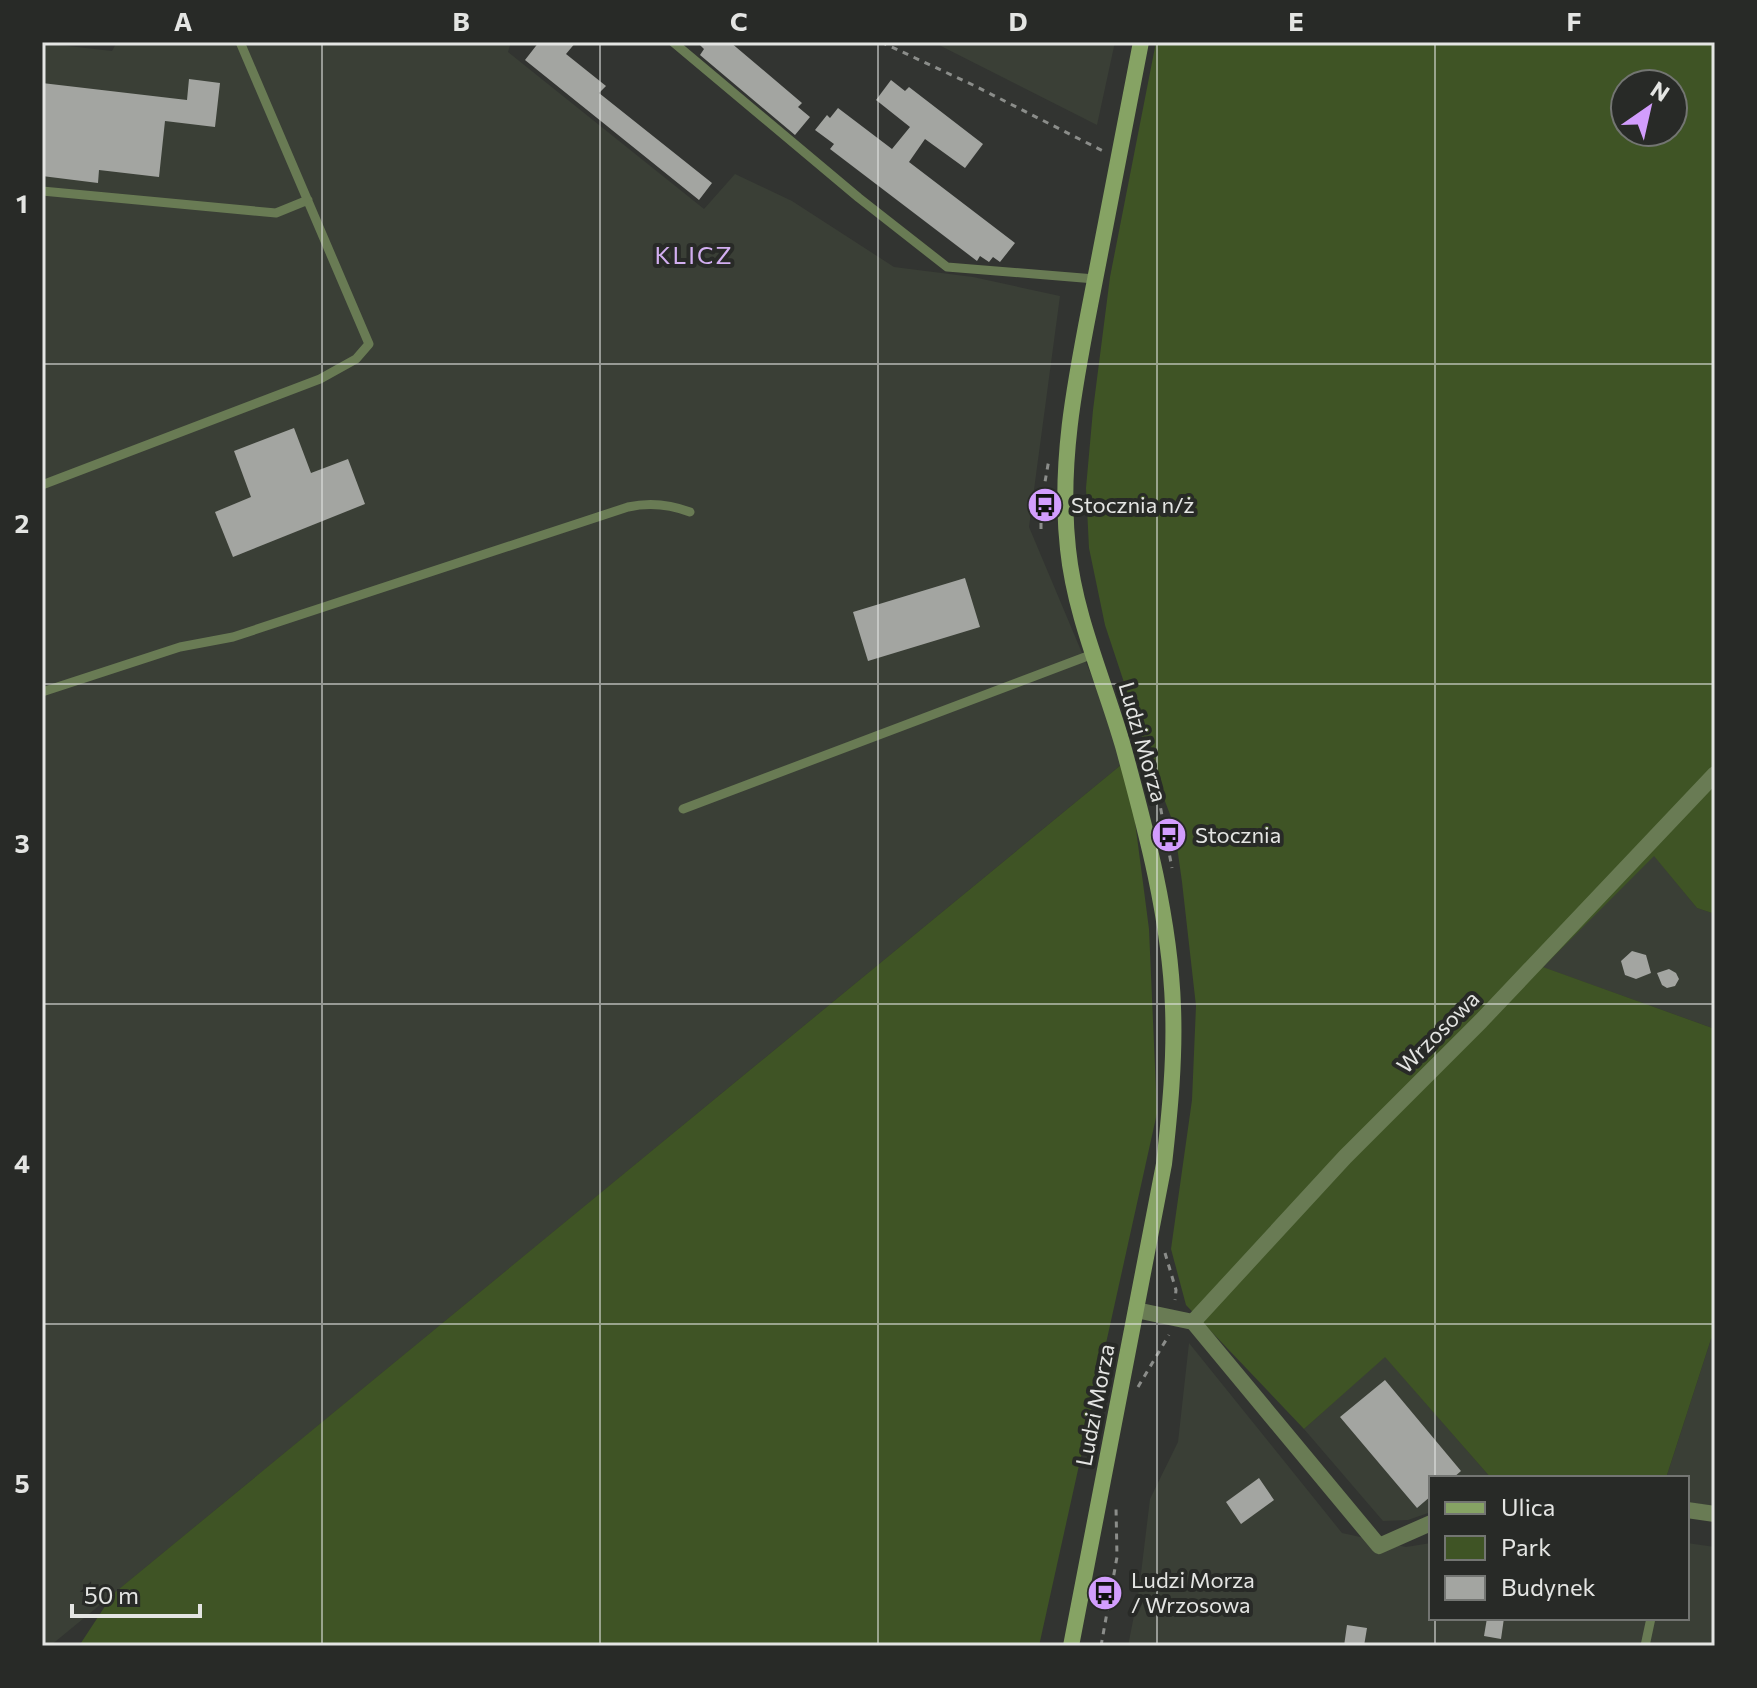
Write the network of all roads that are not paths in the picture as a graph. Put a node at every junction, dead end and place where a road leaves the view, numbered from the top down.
1 (240, 42) edge
2 (673, 42) edge
3 (1141, 42) edge
4 (42, 191) edge
5 (308, 200) junction
6 (1095, 279) junction
7 (42, 485) edge
8 (690, 512) dead end
9 (1093, 654) junction
10 (42, 692) edge
11 (1715, 774) edge
12 (683, 809) dead end
13 (1136, 1310) junction
14 (1193, 1322) junction
15 (1689, 1510) edge
16 (1715, 1514) edge
17 (1429, 1524) edge
18 (1651, 1620) edge
19 (1071, 1646) edge
20 (1645, 1646) edge

1 - 5 lane
2 - 6 lane
3 - 6 street, Ludzi Morza
4 - 5 lane
5 - 7 lane
6 - 9 street, Ludzi Morza
8 - 10 lane
9 - 12 lane
9 - 13 street, Ludzi Morza
11 - 14 street, Wrzosowa
13 - 14 street
13 - 19 street, Ludzi Morza
14 - 17 street
15 - 16 street
18 - 20 lane

